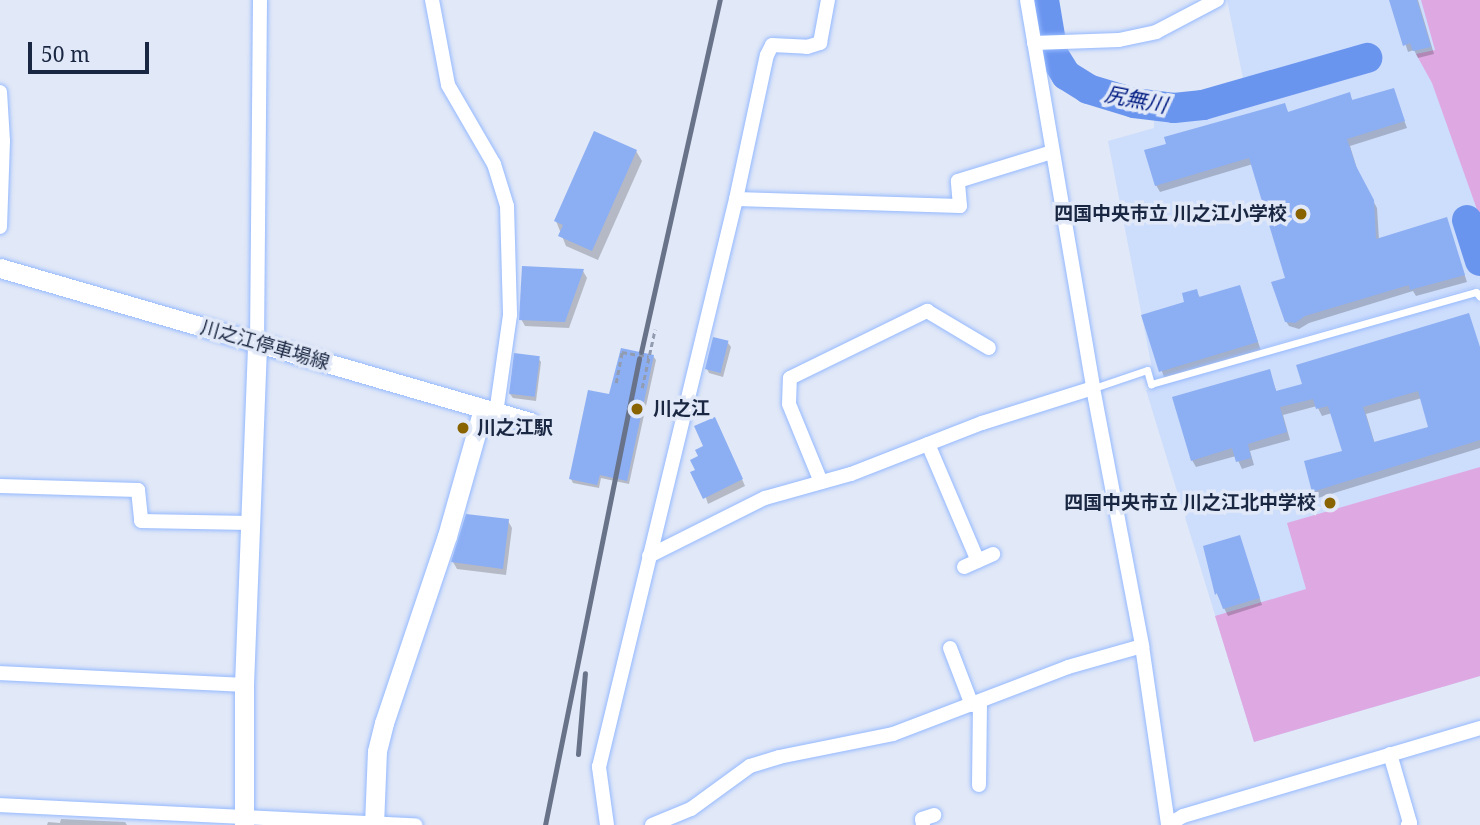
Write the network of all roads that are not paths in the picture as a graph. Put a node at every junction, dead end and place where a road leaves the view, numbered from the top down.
1 (260, 0) edge
2 (432, 0) edge
3 (828, 0) edge
4 (1027, 0) edge
5 (1217, 0) edge
6 (1034, 43) junction
7 (0, 92) edge
8 (1052, 152) junction
9 (736, 199) junction
10 (0, 227) edge
11 (0, 268) edge
12 (1480, 297) edge
13 (257, 343) junction
14 (989, 348) dead end
15 (1093, 388) junction
16 (490, 411) junction
17 (530, 422) dead end
18 (928, 444) junction
19 (821, 482) junction
20 (0, 486) edge
21 (250, 523) junction
22 (993, 554) dead end
23 (649, 556) junction
24 (978, 561) junction
25 (964, 567) dead end
26 (1142, 646) junction
27 (950, 648) dead end
28 (0, 673) edge
29 (244, 685) junction
30 (976, 704) junction
31 (1480, 728) edge
32 (1390, 754) junction
33 (979, 785) dead end
34 (0, 805) edge
35 (244, 820) edge
36 (374, 824) edge
37 (416, 825) edge
38 (607, 825) edge
39 (652, 825) edge
40 (1168, 825) edge
41 (1408, 825) edge

1 - 13 street
2 - 16 street
3 - 9 street
4 - 6 street
5 - 6 street
6 - 8 street
7 - 10 street
8 - 9 street
8 - 15 street
9 - 23 street
11 - 13 street, 川之江停車場線
12 - 15 lane
13 - 16 street, 川之江停車場線
13 - 21 street
14 - 19 street
15 - 18 street
15 - 26 street
16 - 17 street, 川之江停車場線
16 - 36 street
18 - 19 street
18 - 24 street
19 - 23 street
20 - 21 street
21 - 29 street
22 - 24 street
23 - 38 street
24 - 25 street
26 - 30 street
26 - 40 street
27 - 30 street
28 - 29 street
29 - 35 street
30 - 33 street
30 - 39 street
31 - 32 street
32 - 40 street
32 - 41 street
34 - 35 street
35 - 36 street
36 - 37 street

